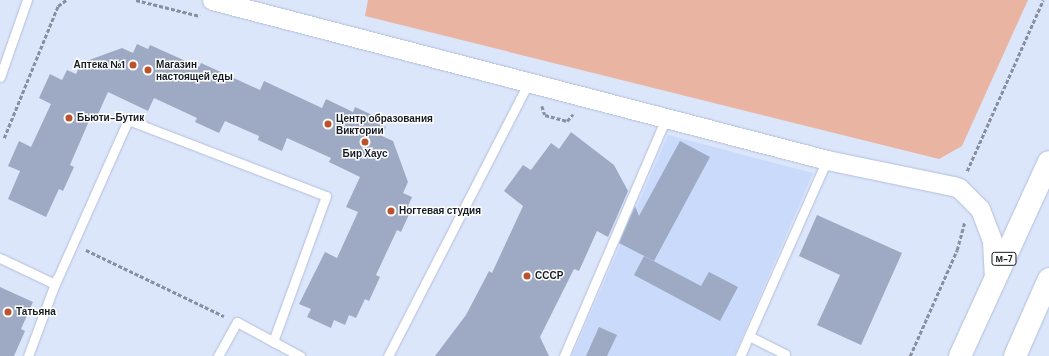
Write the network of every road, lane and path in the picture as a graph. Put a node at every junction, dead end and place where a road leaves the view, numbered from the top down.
1 (27, 0) edge
2 (66, 0) edge
3 (212, 0) edge
4 (1043, 0) edge
5 (0, 77) edge
6 (529, 82) junction
7 (666, 118) junction
8 (4, 138) dead end
9 (827, 160) junction
10 (1049, 162) edge
11 (959, 188) junction
12 (73, 244) junction
13 (0, 258) edge
14 (59, 275) junction
15 (1049, 279) edge
16 (994, 280) junction
17 (237, 322) junction
18 (749, 336) junction
19 (273, 342) junction
20 (28, 356) edge
21 (218, 356) edge
22 (300, 356) edge
23 (388, 356) edge
24 (564, 356) edge
25 (740, 356) edge
26 (784, 356) edge
27 (910, 356) edge
28 (960, 356) edge
29 (1015, 356) edge

1 - 5 lane
2 - 8 path
3 - 6 street
4 - 11 path
6 - 7 street
6 - 23 lane
7 - 9 street
7 - 24 lane
9 - 11 street
9 - 18 lane
10 - 16 highway, М-7
11 - 16 street
11 - 27 path
12 - 14 lane
12 - 17 path
12 - 19 lane
13 - 14 lane
14 - 20 lane
15 - 29 highway
16 - 28 highway, М-7
17 - 19 lane
17 - 21 lane
18 - 25 lane
18 - 26 lane
19 - 22 lane

